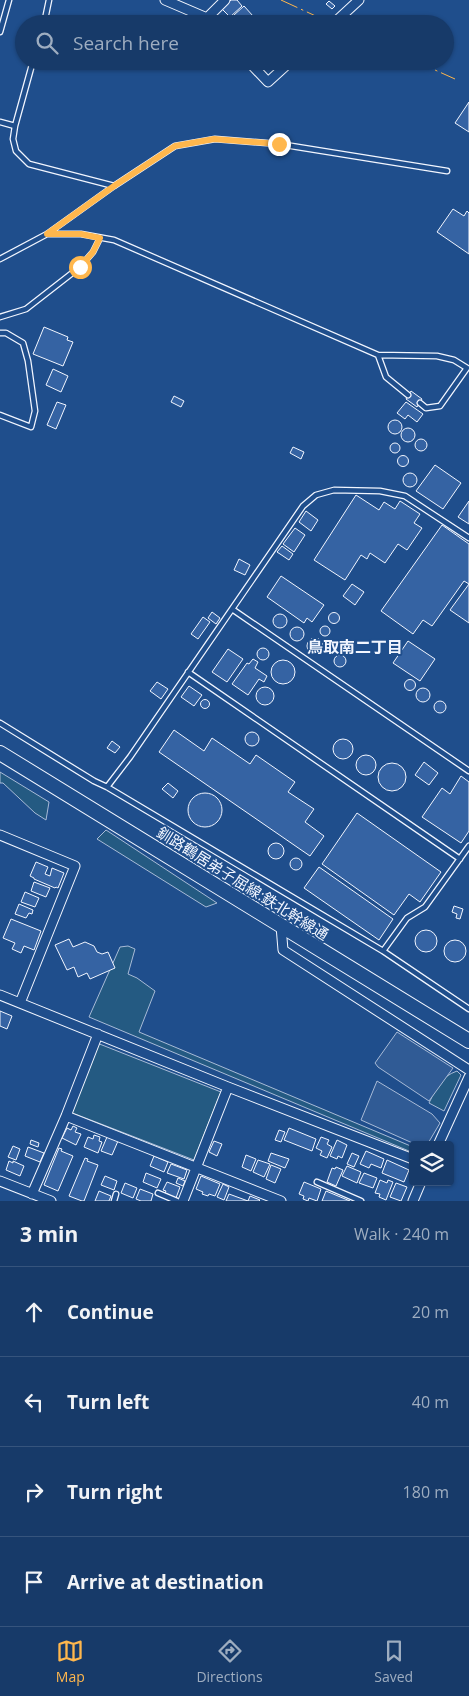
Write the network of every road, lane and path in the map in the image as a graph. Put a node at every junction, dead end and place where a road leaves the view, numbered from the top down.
1 (8, 0) edge
2 (49, 0) edge
3 (165, 0) edge
4 (226, 0) edge
5 (359, 0) edge
6 (46, 15) edge
7 (197, 15) edge
8 (215, 15) edge
9 (343, 15) edge
10 (0, 32) edge
11 (31, 70) edge
12 (257, 70) edge
13 (281, 70) edge
14 (0, 122) edge
15 (15, 126) junction
16 (447, 171) dead end
17 (114, 186) junction
18 (47, 234) junction
19 (100, 238) junction
20 (0, 259) edge
21 (0, 316) edge
22 (0, 333) edge
23 (378, 355) junction
24 (468, 369) edge
25 (408, 395) dead end
26 (420, 403) dead end
27 (0, 415) edge
28 (469, 538) edge
29 (232, 609) junction
30 (188, 672) junction
31 (0, 723) edge
32 (0, 753) edge
33 (469, 771) edge
34 (107, 787) junction
35 (0, 835) edge
36 (469, 846) edge
37 (460, 859) junction
38 (281, 926) junction
39 (383, 951) junction
40 (0, 995) edge
41 (20, 1003) junction
42 (469, 1009) edge
43 (98, 1034) junction
44 (469, 1041) edge
45 (469, 1070) edge
46 (469, 1077) edge
47 (228, 1087) junction
48 (66, 1116) junction
49 (440, 1141) edge
50 (409, 1157) edge
51 (196, 1167) junction
52 (0, 1180) edge
53 (317, 1182) dead end
54 (419, 1186) edge
55 (32, 1194) junction
56 (116, 1194) dead end
57 (158, 1194) dead end
58 (51, 1201) edge
59 (114, 1201) edge
60 (177, 1201) edge
61 (183, 1201) edge
62 (281, 1201) edge
63 (361, 1201) edge
64 (413, 1201) edge

1 - 10 lane
2 - 6 lane
3 - 7 street
4 - 8 street
5 - 9 street
11 - 15 lane
12 - 13 street
14 - 15 lane
15 - 17 lane
16 - 17 lane
17 - 18 lane
18 - 19 lane
18 - 20 lane
19 - 21 lane
19 - 23 lane
22 - 27 lane
23 - 24 lane
23 - 25 lane
24 - 26 lane
28 - 29 lane
29 - 30 lane
29 - 33 lane
30 - 34 lane
30 - 37 lane
31 - 34 lane
32 - 38 main road, 釧路鶴居弟子屈線:鉄北幹線通
34 - 39 lane
35 - 41 street
36 - 37 lane
37 - 39 lane
38 - 44 main road, 釧路鶴居弟子屈線:鉄北幹線通
38 - 45 street
39 - 42 lane
40 - 41 street
41 - 43 street
43 - 47 street
43 - 48 street
46 - 49 street
47 - 50 street
47 - 51 street
48 - 51 street
48 - 55 street
51 - 61 street
51 - 62 street
52 - 55 street
53 - 63 lane
54 - 64 street
55 - 58 street
56 - 59 lane
57 - 60 lane

